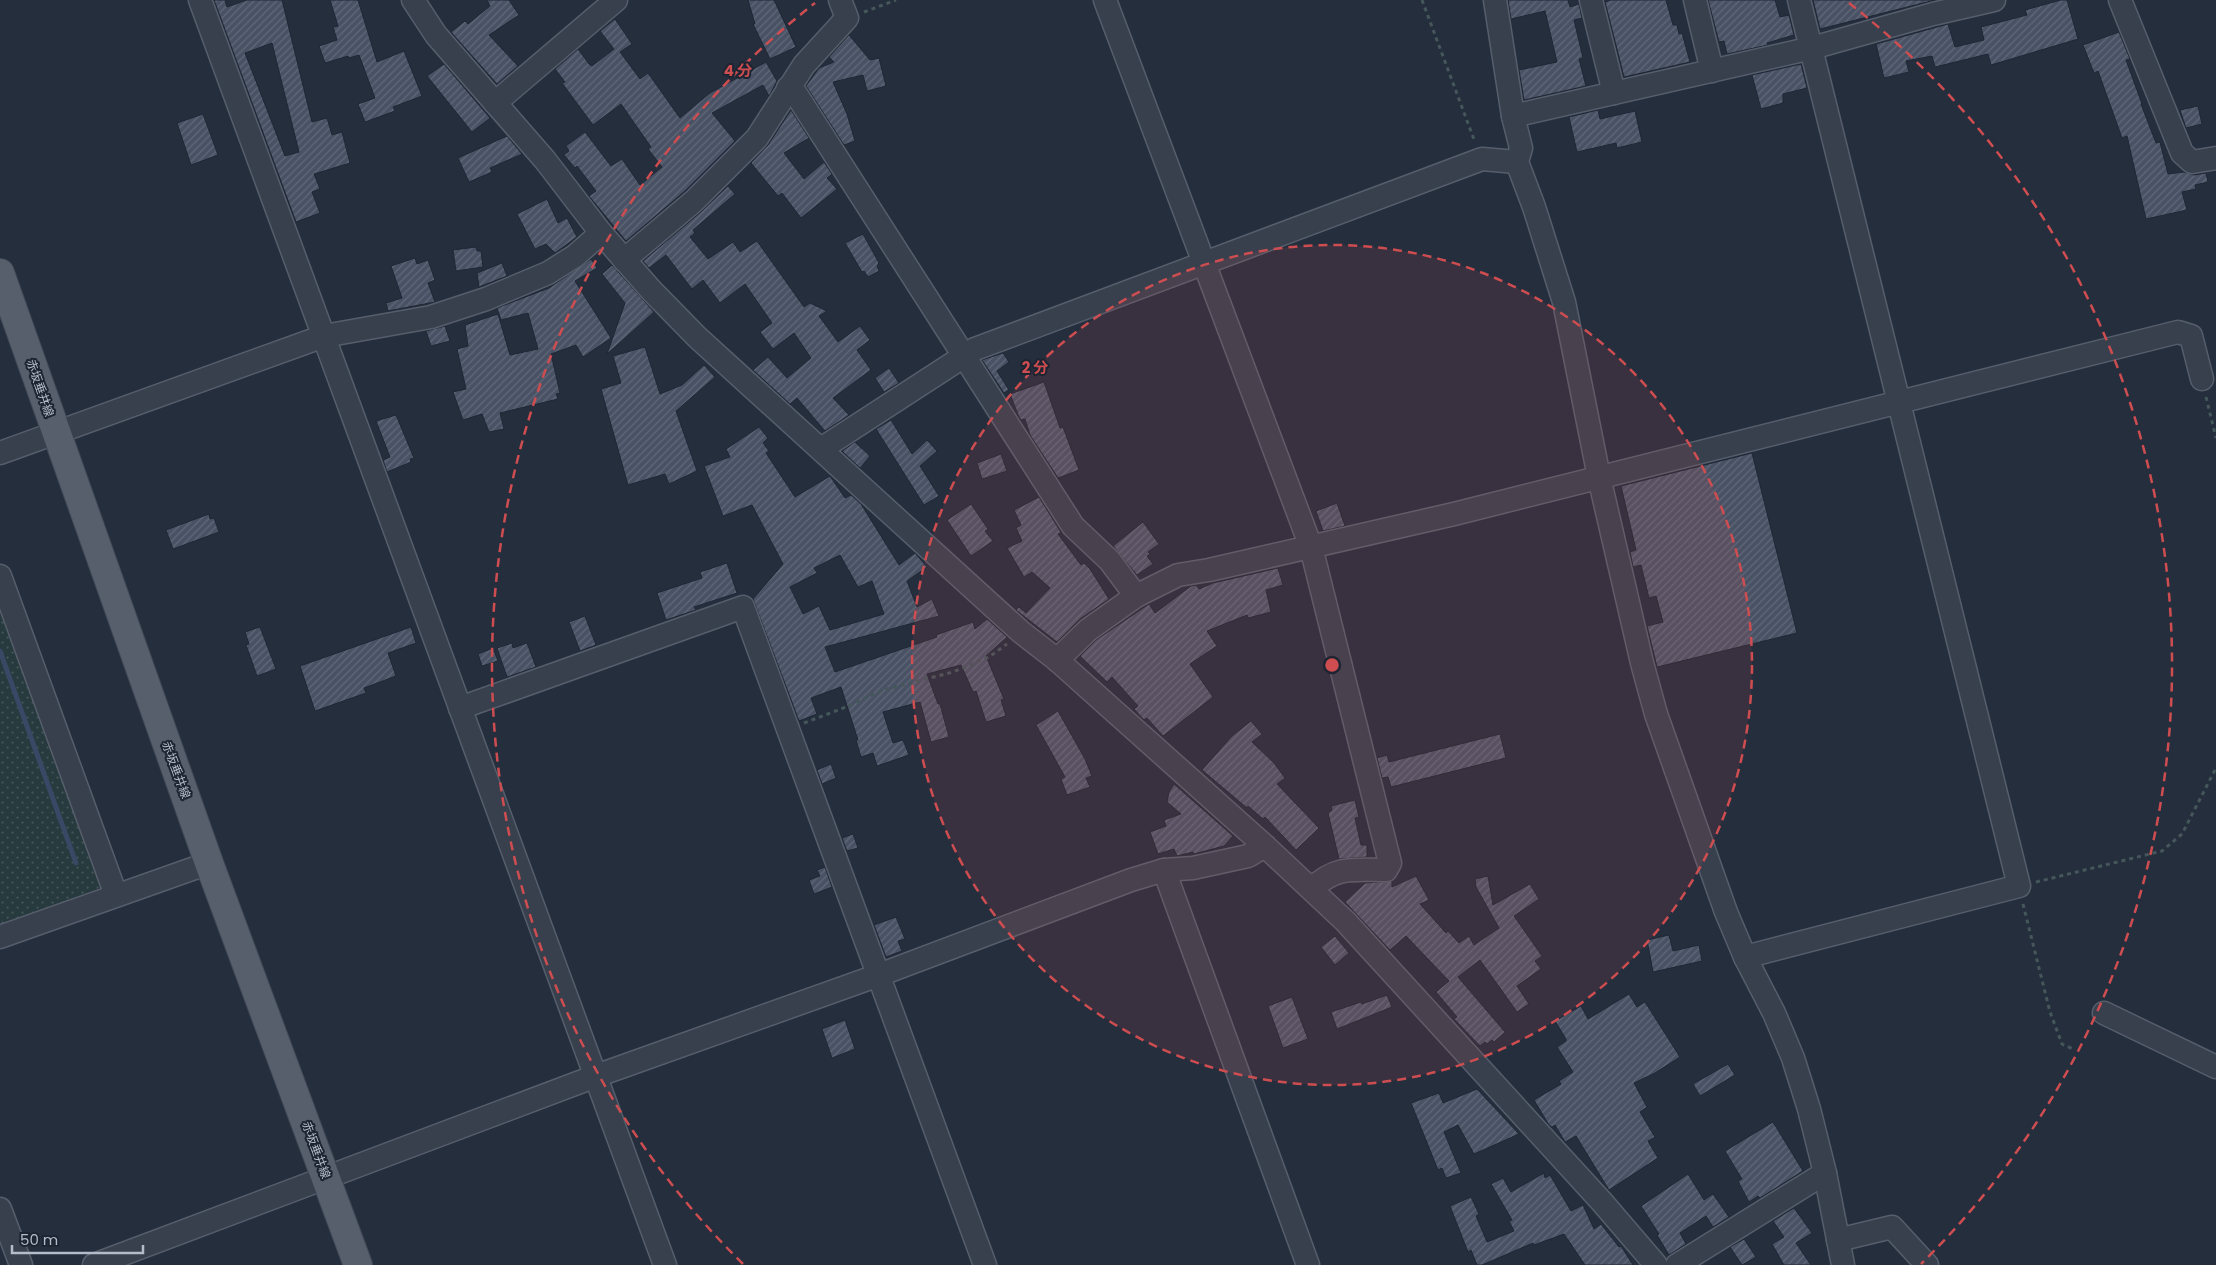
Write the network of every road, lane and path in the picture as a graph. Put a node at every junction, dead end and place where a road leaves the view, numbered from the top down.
1 (200, 0) edge
2 (413, 0) edge
3 (616, 0) edge
4 (896, 0) edge
5 (1105, 0) edge
6 (1422, 0) edge
7 (1495, 0) edge
8 (1591, 0) edge
9 (1694, 0) edge
10 (1799, 0) edge
11 (1994, 0) edge
12 (2120, 0) edge
13 (843, 9) edge
14 (1812, 48) junction
15 (1712, 71) junction
16 (788, 88) junction
17 (1614, 94) junction
18 (495, 103) junction
19 (1513, 116) junction
20 (2216, 158) edge
21 (1482, 160) junction
22 (1516, 162) junction
23 (601, 233) junction
24 (624, 260) junction
25 (1203, 264) junction
26 (0, 273) edge
27 (324, 336) junction
28 (963, 354) junction
29 (2202, 379) joint
30 (1898, 402) junction
31 (56, 433) junction
32 (2216, 438) edge
33 (821, 450) junction
34 (0, 453) edge
35 (1599, 477) junction
36 (1311, 547) junction
37 (0, 576) edge
38 (1136, 596) junction
39 (1020, 632) junction
40 (1057, 660) junction
41 (460, 708) junction
42 (787, 729) junction
43 (2216, 768) edge
44 (1265, 846) junction
45 (209, 862) junction
46 (1164, 870) junction
47 (2019, 886) junction
48 (1312, 889) junction
49 (116, 895) junction
50 (0, 937) edge
51 (1745, 956) junction
52 (879, 975) junction
53 (2104, 1013) dead end
54 (2072, 1049) dead end
55 (2216, 1067) edge
56 (596, 1076) junction
57 (1825, 1173) junction
58 (326, 1177) junction
59 (0, 1208) edge
60 (1838, 1240) junction
61 (21, 1265) edge
62 (94, 1265) edge
63 (358, 1265) edge
64 (665, 1265) edge
65 (985, 1265) edge
66 (1308, 1265) edge
67 (1656, 1265) edge
68 (1677, 1265) edge
69 (1843, 1265) edge
70 (1927, 1265) edge

1 - 27 street
2 - 18 street
3 - 18 street
4 - 13 path
5 - 25 street
6 - 21 path
7 - 19 street
8 - 17 street
9 - 15 street
10 - 14 street
11 - 14 street
12 - 20 street
13 - 16 street
14 - 15 street
14 - 30 street
15 - 17 street
16 - 24 street
16 - 28 street
17 - 19 street
18 - 23 street
19 - 22 street
21 - 22 street
21 - 25 street
22 - 35 street
23 - 24 street
23 - 27 street
24 - 33 street
25 - 28 street
25 - 36 street
26 - 31 main road, 赤坂垂井線
27 - 31 street
27 - 41 street
28 - 33 street
28 - 38 street
29 - 30 street
29 - 32 path
30 - 35 street
30 - 47 street
31 - 34 street
31 - 45 main road, 赤坂垂井線
33 - 39 street
35 - 36 street
35 - 51 street
36 - 38 street
36 - 48 street
37 - 49 street
38 - 40 street
39 - 40 street
39 - 42 path
40 - 44 street
41 - 42 street
41 - 56 street
42 - 52 street
43 - 47 path
44 - 46 street
44 - 48 street
45 - 49 street
45 - 58 main road, 赤坂垂井線
46 - 52 street
46 - 66 street
47 - 51 street
47 - 54 path
48 - 67 street
49 - 50 street
51 - 57 street
52 - 56 street
52 - 65 street
53 - 55 street
56 - 58 street
56 - 64 street
57 - 60 street
57 - 68 street
58 - 62 street
58 - 63 main road, 赤坂垂井線
59 - 61 street
60 - 69 street
60 - 70 street

